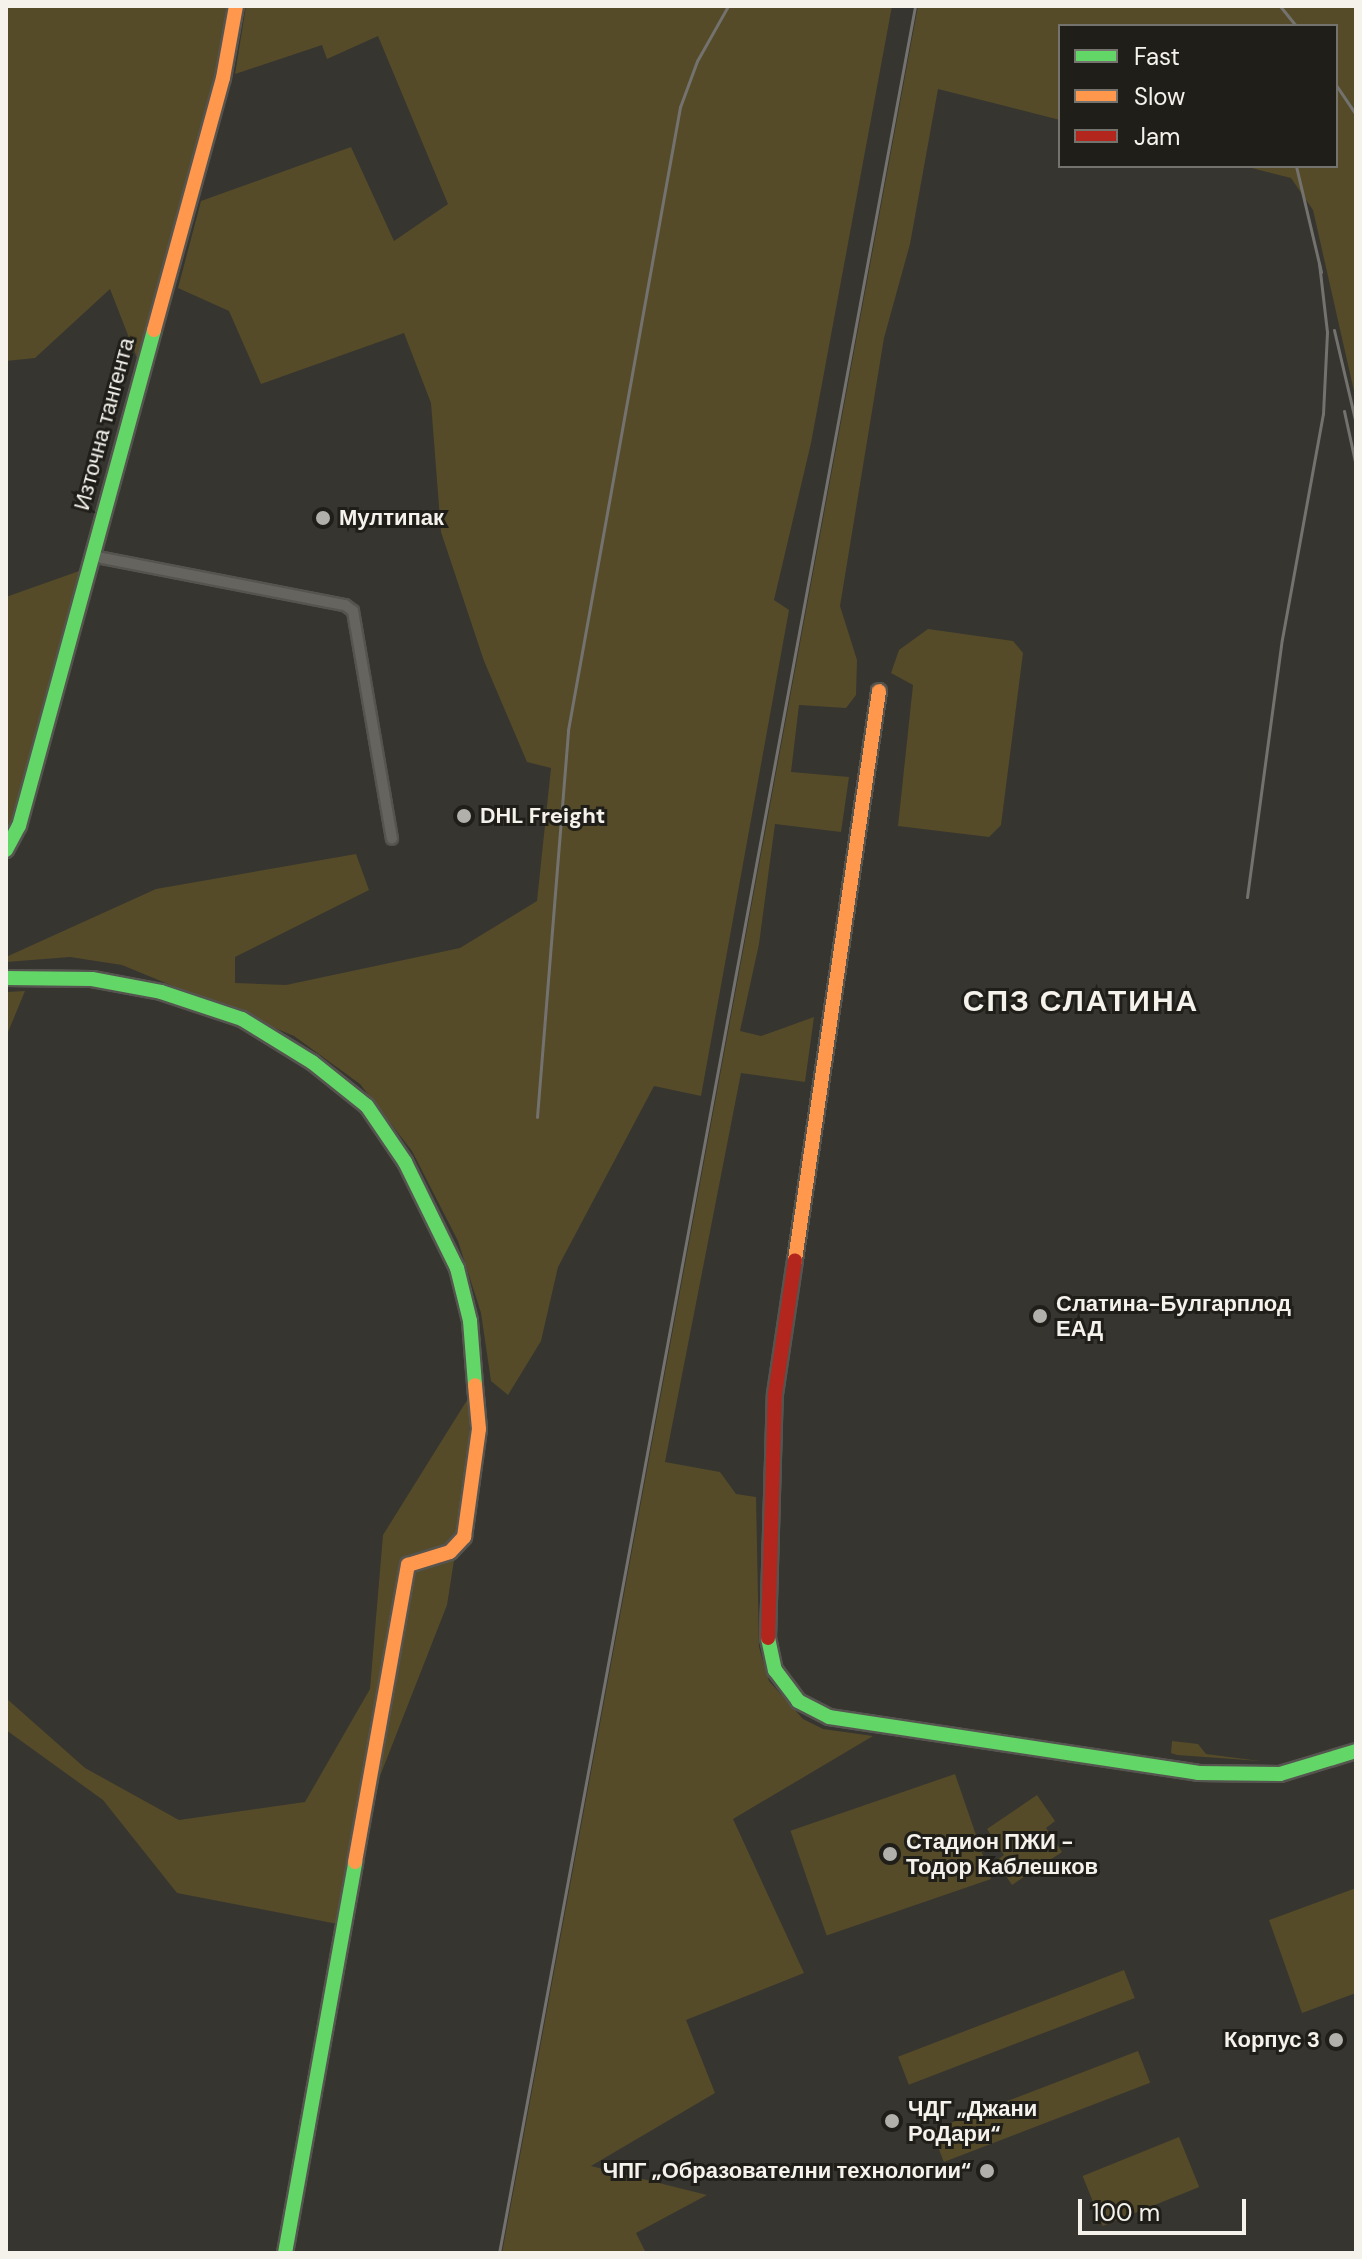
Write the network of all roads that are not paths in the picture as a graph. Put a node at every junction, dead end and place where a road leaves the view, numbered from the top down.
1 (236, 6) edge
2 (92, 556) junction
3 (879, 691) dead end
4 (392, 839) dead end
5 (6, 850) edge
6 (6, 978) edge
7 (1356, 1751) edge
8 (285, 2253) edge

1 - 2 street, Източна тангента
2 - 4 street
2 - 5 street, Източна тангента
3 - 7 street
6 - 8 street

